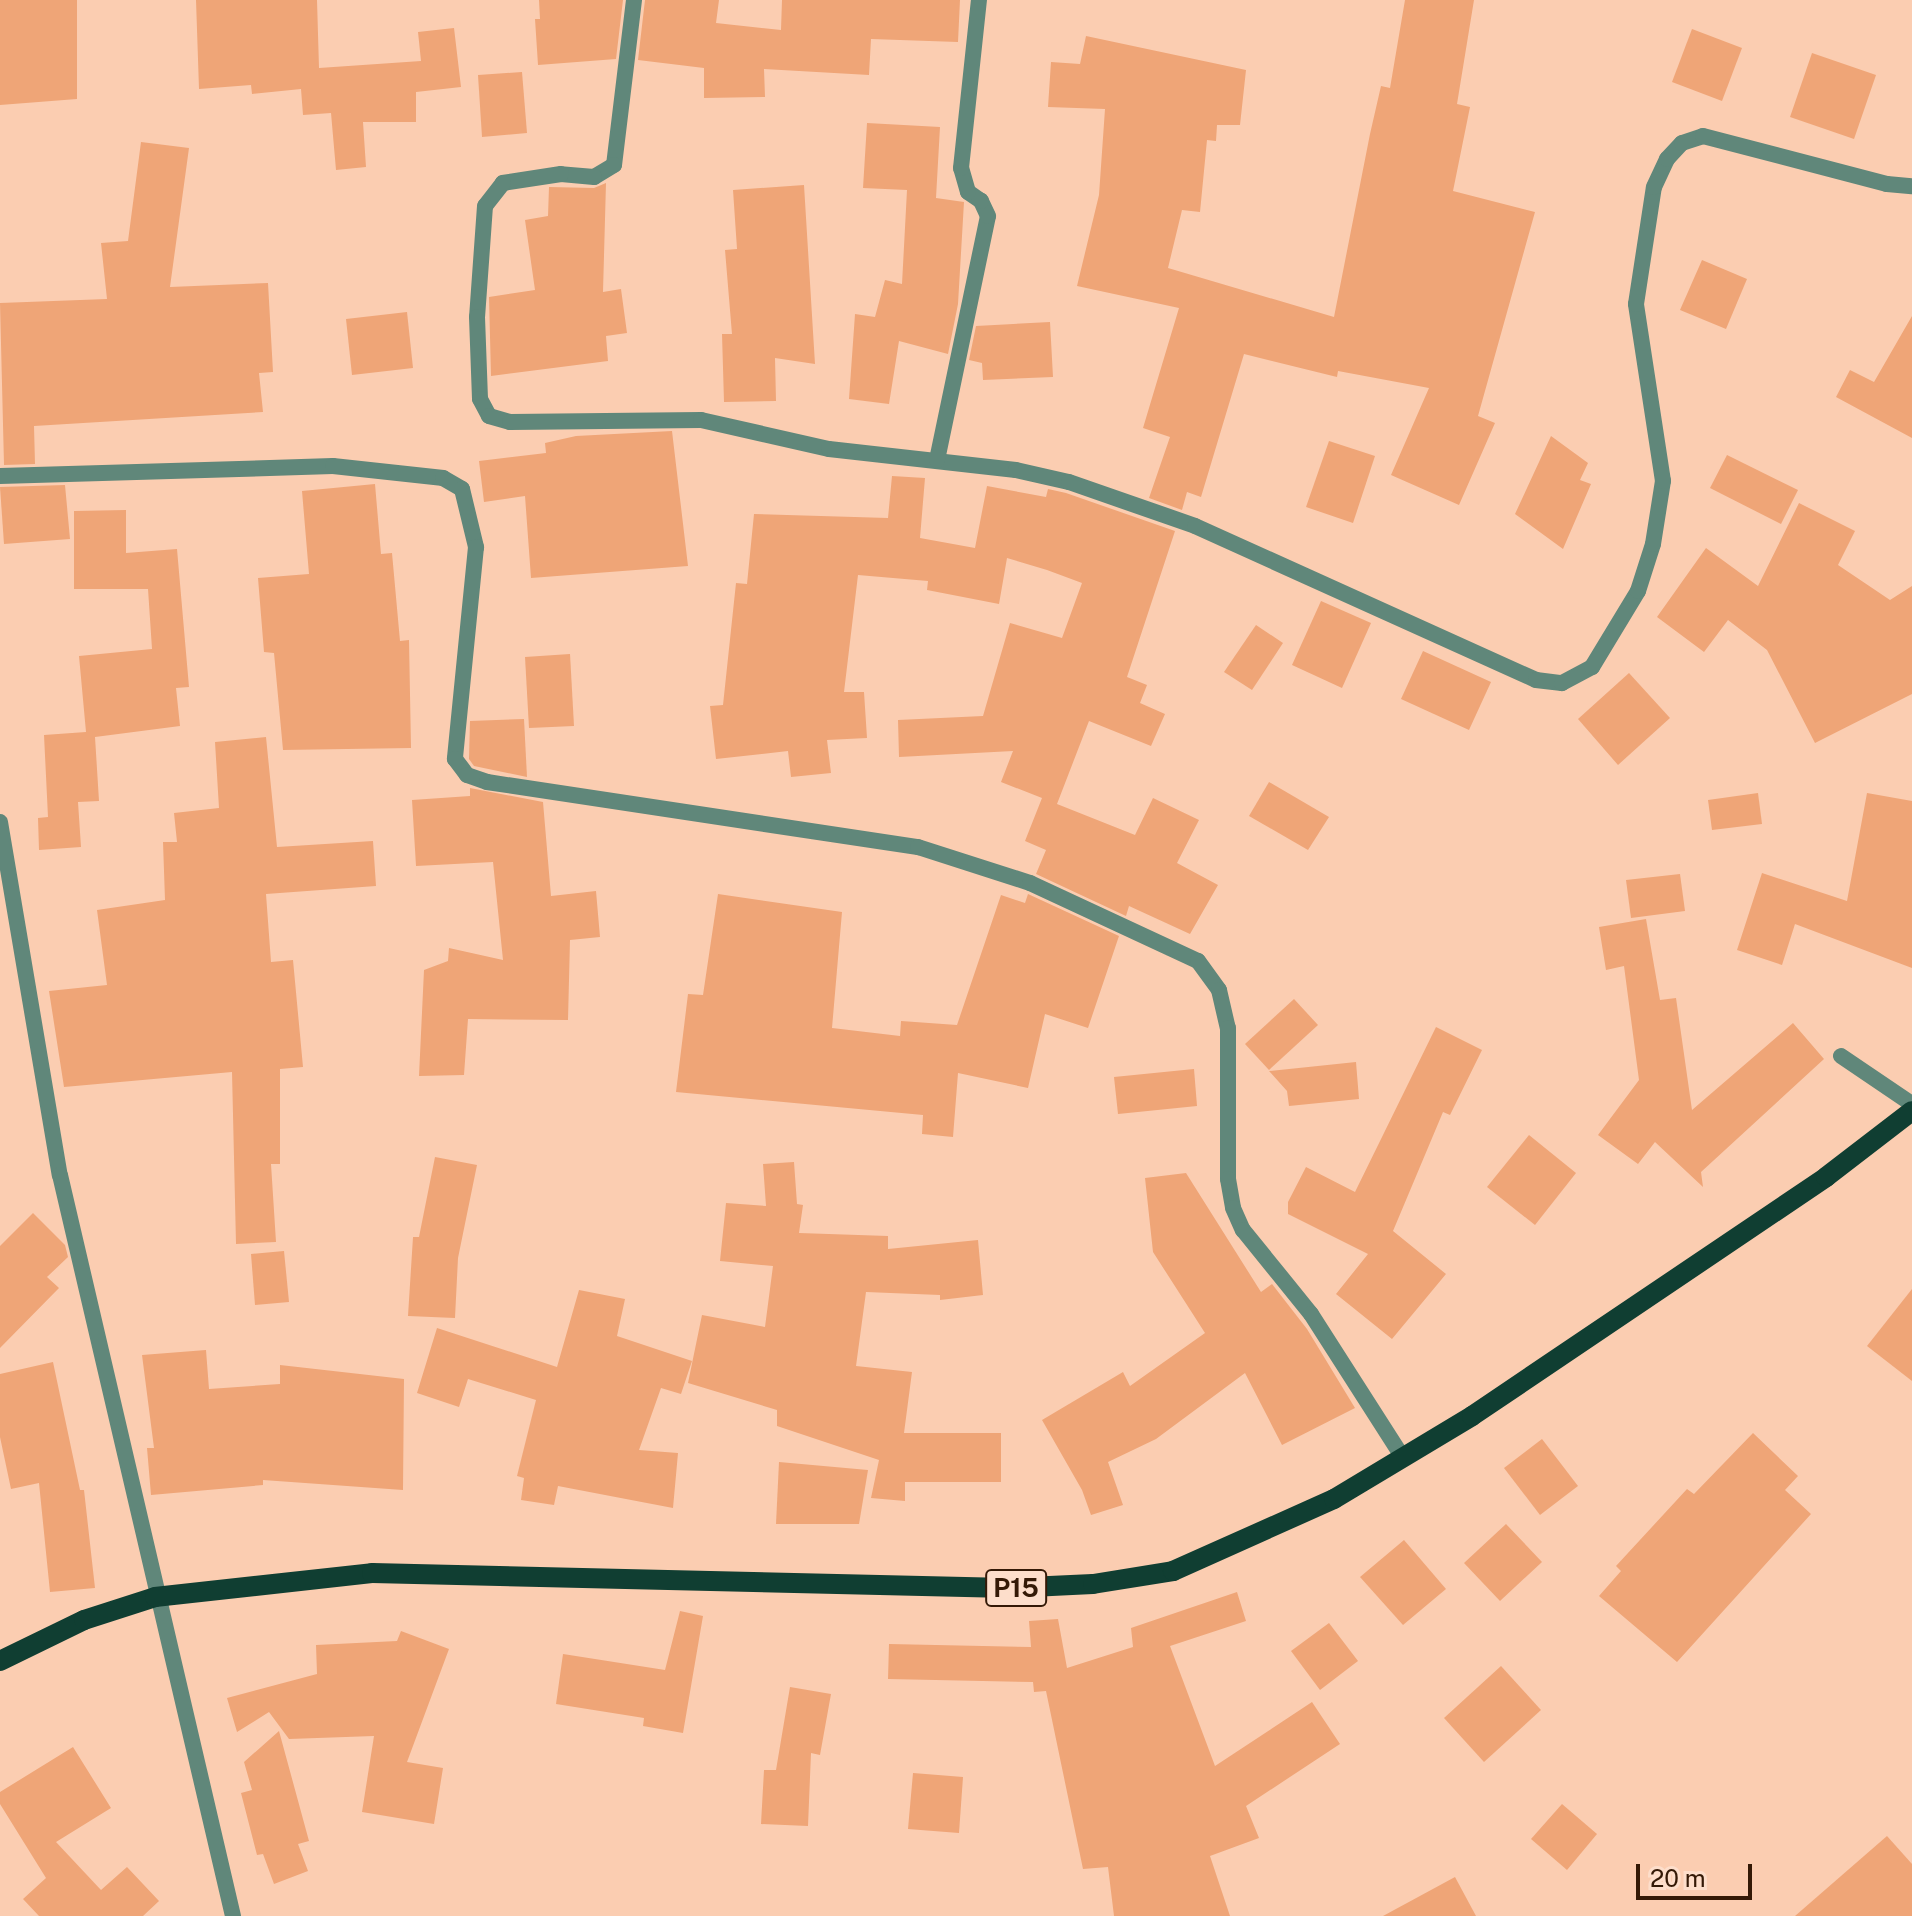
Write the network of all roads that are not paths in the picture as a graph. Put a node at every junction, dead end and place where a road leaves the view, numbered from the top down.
1 (634, 0) edge
2 (979, 0) edge
3 (1912, 186) edge
4 (937, 460) junction
5 (0, 476) edge
6 (0, 822) edge
7 (1841, 1056) dead end
8 (1912, 1104) edge
9 (1912, 1111) edge
10 (1403, 1458) junction
11 (155, 1597) junction
12 (0, 1661) edge
13 (233, 1916) edge

1 - 4 street
2 - 4 street
3 - 4 street
5 - 10 street
6 - 11 street
7 - 8 street
9 - 10 main road, P15
10 - 11 main road, P15
11 - 12 main road, P15
11 - 13 street

